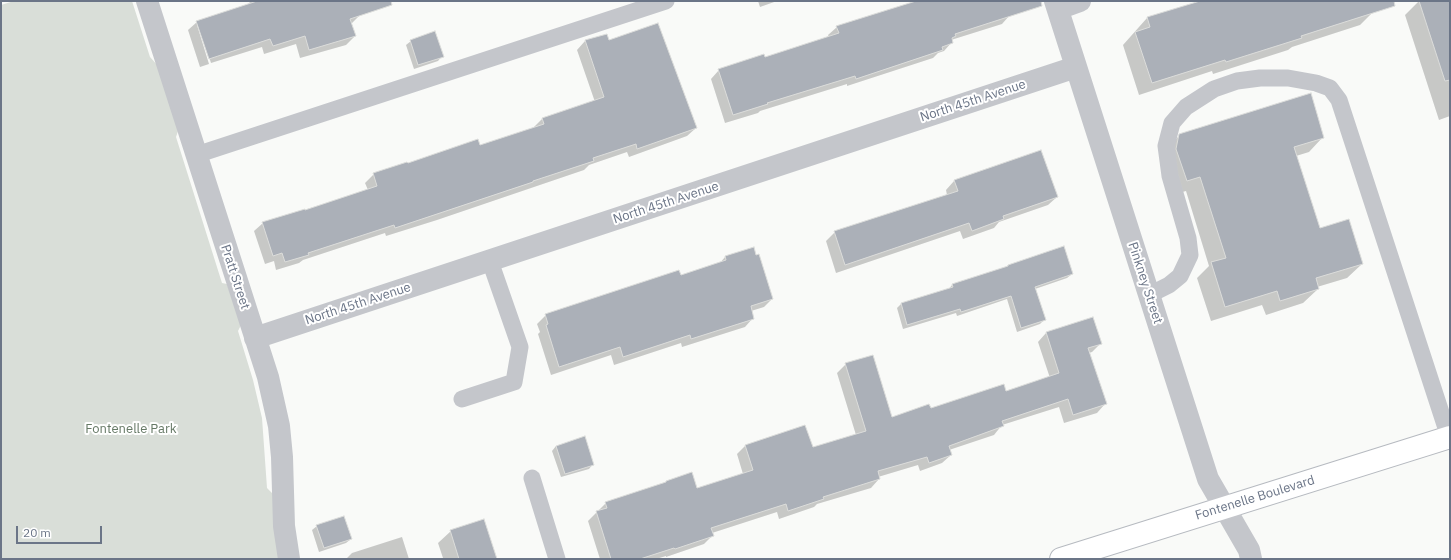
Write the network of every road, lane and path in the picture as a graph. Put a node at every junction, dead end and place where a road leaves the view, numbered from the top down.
1 (147, 1) edge
2 (666, 1) edge
3 (1080, 1) edge
4 (1056, 5) edge
5 (1076, 67) junction
6 (196, 156) junction
7 (490, 261) junction
8 (1149, 295) junction
9 (255, 338) junction
10 (462, 399) dead end
11 (1449, 437) edge
12 (532, 478) dead end
13 (1225, 507) junction
14 (289, 559) edge
15 (557, 559) edge
16 (1061, 559) edge
17 (1252, 559) edge

1 - 6 street, Pratt Street
2 - 6 lane
3 - 4 street
4 - 5 street, Pinkney Street
5 - 7 street, North 45th Avenue
5 - 8 street, Pinkney Street
6 - 9 street, Pratt Street
7 - 9 street, North 45th Avenue
7 - 10 lane
8 - 11 lane
8 - 13 street, Pinkney Street
9 - 14 street, Pratt Street
11 - 13 main road, Fontenelle Boulevard
12 - 15 lane
13 - 16 main road, Fontenelle Boulevard
13 - 17 street, Pinkney Street

